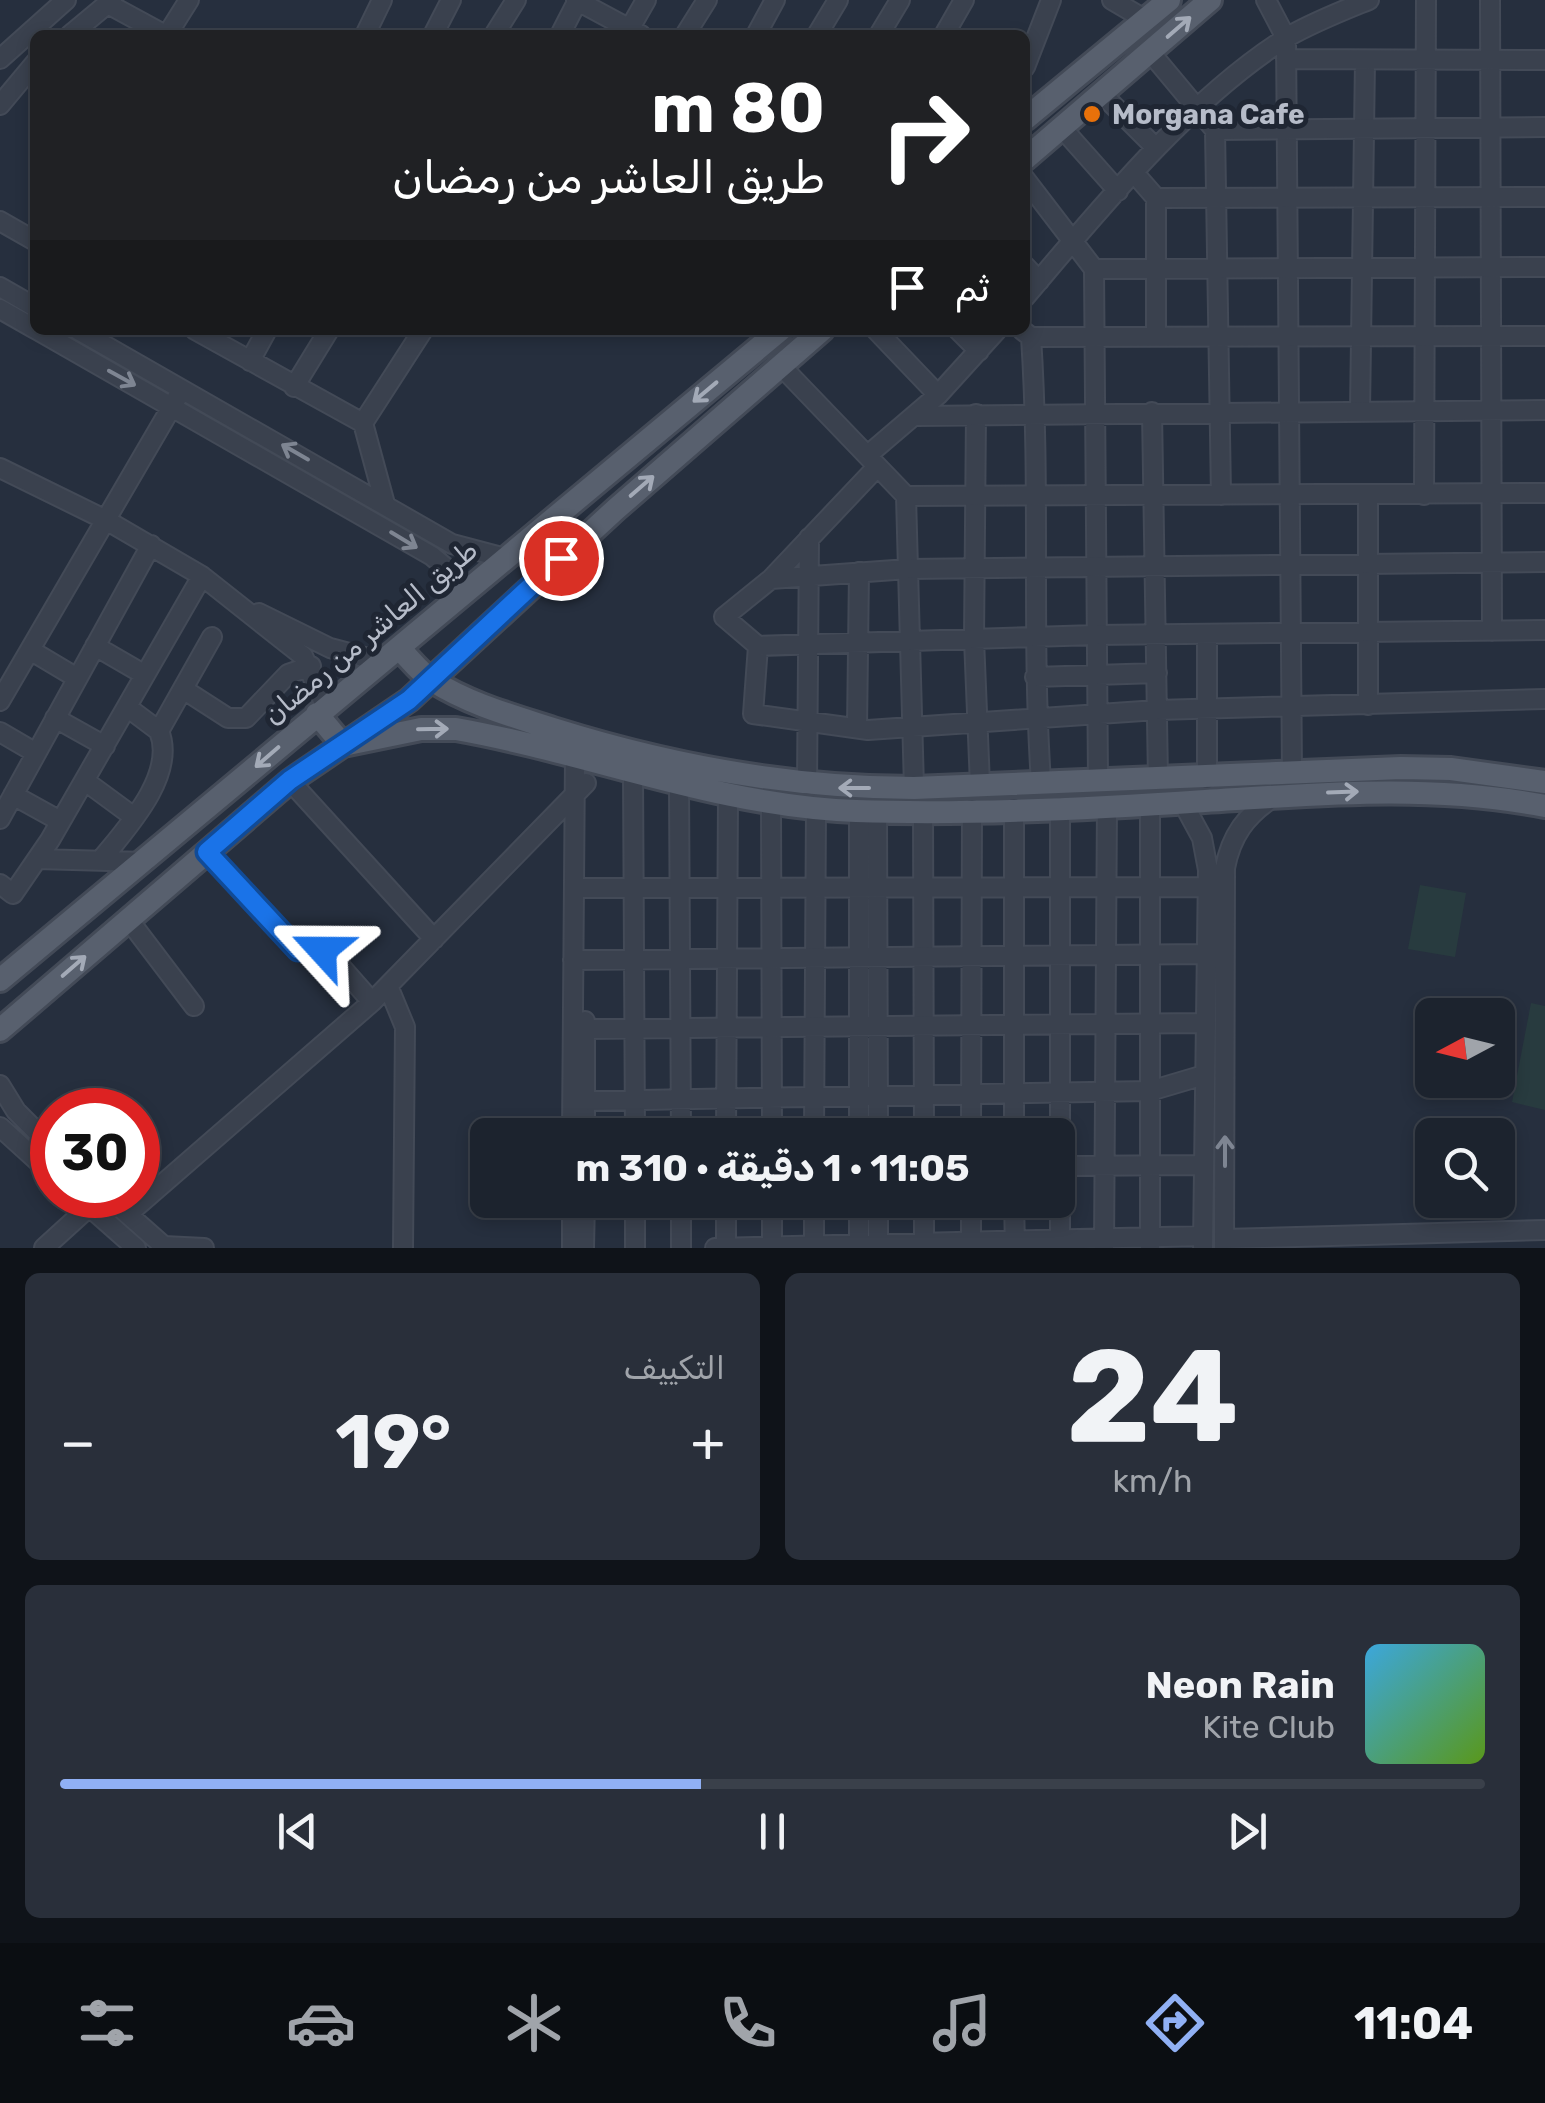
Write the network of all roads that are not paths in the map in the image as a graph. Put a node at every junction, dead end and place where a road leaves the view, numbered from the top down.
1 (66, 0) edge
2 (189, 0) edge
3 (382, 0) edge
4 (451, 0) edge
5 (516, 0) edge
6 (577, 0) edge
7 (646, 0) edge
8 (707, 0) edge
9 (775, 0) edge
10 (838, 0) edge
11 (900, 0) edge
12 (964, 0) edge
13 (1051, 0) edge
14 (1112, 0) edge
15 (1169, 0) edge
16 (1210, 0) edge
17 (1266, 0) edge
18 (1370, 0) edge
19 (1426, 0) edge
20 (1490, 0) edge
21 (110, 2) edge
22 (1146, 20) junction
23 (32, 30) edge
24 (76, 30) edge
25 (158, 30) edge
26 (169, 30) edge
27 (367, 30) edge
28 (436, 30) edge
29 (497, 30) edge
30 (562, 30) edge
31 (627, 30) edge
32 (633, 30) edge
33 (689, 30) edge
34 (759, 30) edge
35 (820, 30) edge
36 (882, 30) edge
37 (947, 30) edge
38 (30, 32) edge
39 (1286, 38) junction
40 (1150, 52) junction
41 (1030, 54) edge
42 (0, 59) edge
43 (1286, 59) junction
44 (1427, 59) junction
45 (1489, 60) junction
46 (1545, 60) edge
47 (1365, 61) junction
48 (30, 69) edge
49 (1084, 71) junction
50 (1124, 75) junction
51 (1102, 94) junction
52 (0, 105) edge
53 (1195, 112) junction
54 (1030, 118) edge
55 (1030, 121) edge
56 (1064, 127) junction
57 (1491, 127) junction
58 (1545, 127) edge
59 (1426, 128) junction
60 (1364, 129) junction
61 (1215, 130) junction
62 (1286, 130) junction
63 (1156, 148) junction
64 (1030, 155) edge
65 (1135, 174) junction
66 (1030, 185) edge
67 (1118, 190) junction
68 (1426, 197) junction
69 (1490, 197) junction
70 (1545, 197) edge
71 (1156, 198) junction
72 (1364, 198) junction
73 (1216, 199) junction
74 (1287, 200) junction
75 (0, 221) edge
76 (30, 238) edge
77 (1076, 241) junction
78 (1216, 267) junction
79 (1288, 267) junction
80 (1363, 267) junction
81 (1426, 267) junction
82 (1545, 267) edge
83 (1491, 268) junction
84 (1094, 269) junction
85 (1155, 269) junction
86 (1030, 272) edge
87 (1038, 281) junction
88 (0, 288) edge
89 (1030, 291) edge
90 (30, 303) edge
91 (0, 309) edge
92 (30, 326) edge
93 (1030, 334) edge
94 (47, 335) edge
95 (87, 335) edge
96 (206, 335) edge
97 (264, 335) edge
98 (327, 335) edge
99 (420, 335) edge
100 (774, 335) edge
101 (817, 335) edge
102 (881, 335) edge
103 (963, 335) edge
104 (992, 335) edge
105 (1026, 335) edge
106 (1218, 335) junction
107 (1093, 336) junction
108 (1156, 336) junction
109 (1288, 336) junction
110 (1362, 336) junction
111 (1545, 336) edge
112 (1426, 337) junction
113 (1489, 337) junction
114 (978, 351) junction
115 (250, 361) junction
116 (782, 367) junction
117 (182, 387) junction
118 (294, 387) junction
119 (938, 395) junction
120 (173, 406) junction
121 (1289, 410) junction
122 (1545, 410) edge
123 (1360, 411) junction
124 (1426, 411) junction
125 (1152, 412) junction
126 (1219, 412) junction
127 (1490, 412) junction
128 (1093, 413) junction
129 (976, 414) junction
130 (1036, 414) junction
131 (916, 416) junction
132 (363, 424) junction
133 (873, 461) junction
134 (0, 468) edge
135 (1490, 493) junction
136 (1545, 493) edge
137 (1221, 495) junction
138 (1289, 495) junction
139 (1424, 495) junction
140 (906, 496) junction
141 (972, 496) junction
142 (1095, 496) junction
143 (1156, 496) junction
144 (1037, 497) junction
145 (1368, 497) junction
146 (385, 504) junction
147 (106, 520) junction
148 (809, 538) junction
149 (151, 545) junction
150 (505, 558) junction
151 (1490, 562) junction
152 (1545, 562) edge
153 (1368, 564) junction
154 (1096, 566) junction
155 (1156, 566) junction
156 (1290, 566) junction
157 (974, 568) junction
158 (1035, 568) junction
159 (908, 569) junction
160 (859, 572) junction
161 (202, 576) junction
162 (811, 576) junction
163 (770, 579) junction
164 (458, 598) junction
165 (250, 610) junction
166 (1545, 630) edge
167 (1492, 631) junction
168 (1368, 633) junction
169 (1290, 634) junction
170 (1095, 635) junction
171 (1155, 636) junction
172 (212, 637) dead end
173 (1207, 637) junction
174 (1035, 638) junction
175 (974, 639) junction
176 (909, 640) junction
177 (858, 642) junction
178 (811, 644) junction
179 (95, 646) junction
180 (758, 646) junction
181 (30, 650) junction
182 (391, 656) junction
183 (311, 666) junction
184 (1157, 673) junction
185 (1094, 674) junction
186 (145, 676) junction
187 (1034, 676) junction
188 (77, 678) junction
189 (430, 679) junction
190 (183, 689) junction
191 (1545, 699) edge
192 (0, 700) edge
193 (1368, 705) junction
194 (127, 707) junction
195 (1290, 708) junction
196 (1208, 709) junction
197 (1157, 710) junction
198 (321, 711) junction
199 (1094, 713) junction
200 (1036, 716) junction
201 (55, 718) junction
202 (811, 720) junction
203 (976, 721) junction
204 (857, 728) junction
205 (914, 729) junction
206 (159, 731) junction
207 (0, 732) edge
208 (342, 745) junction
209 (104, 746) junction
210 (36, 753) junction
211 (580, 774) junction
212 (633, 774) junction
213 (1292, 774) junction
214 (1207, 779) junction
215 (290, 780) junction
216 (1098, 780) junction
217 (1158, 780) junction
218 (85, 781) junction
219 (1041, 782) junction
220 (1545, 782) edge
221 (807, 785) junction
222 (679, 786) junction
223 (980, 786) junction
224 (914, 788) junction
225 (12, 796) junction
226 (728, 797) junction
227 (1275, 797) junction
228 (1182, 803) junction
229 (771, 804) junction
230 (1150, 804) junction
231 (1106, 805) junction
232 (1060, 806) junction
233 (1545, 806) edge
234 (1014, 808) junction
235 (816, 809) junction
236 (972, 809) junction
237 (868, 811) junction
238 (923, 811) junction
239 (134, 817) junction
240 (0, 818) edge
241 (60, 821) junction
242 (1235, 836) junction
243 (1202, 838) junction
244 (207, 852) junction
245 (37, 859) junction
246 (100, 861) junction
247 (145, 862) junction
248 (0, 884) edge
249 (1207, 886) junction
250 (580, 888) junction
251 (634, 888) junction
252 (679, 888) junction
253 (726, 888) junction
254 (772, 888) junction
255 (814, 888) junction
256 (868, 888) junction
257 (923, 888) junction
258 (972, 888) junction
259 (1014, 888) junction
260 (1060, 888) junction
261 (1106, 888) junction
262 (1150, 888) junction
263 (128, 920) junction
264 (434, 939) junction
265 (1150, 954) junction
266 (1205, 954) junction
267 (1106, 955) junction
268 (972, 956) junction
269 (1014, 956) junction
270 (1060, 956) junction
271 (923, 957) junction
272 (814, 958) junction
273 (868, 958) junction
274 (772, 959) junction
275 (579, 960) junction
276 (634, 960) junction
277 (680, 960) junction
278 (726, 960) junction
279 (0, 980) edge
280 (388, 986) junction
281 (372, 1002) junction
282 (194, 1006) dead end
283 (1105, 1024) junction
284 (1150, 1024) junction
285 (1204, 1024) junction
286 (1014, 1025) junction
287 (1060, 1025) junction
288 (868, 1026) junction
289 (923, 1026) junction
290 (971, 1026) junction
291 (772, 1027) junction
292 (814, 1027) junction
293 (634, 1028) junction
294 (680, 1028) junction
295 (726, 1028) junction
296 (585, 1029) junction
297 (0, 1030) edge
298 (1204, 1075) junction
299 (0, 1085) edge
300 (1150, 1091) junction
301 (1060, 1092) junction
302 (1105, 1092) junction
303 (971, 1094) junction
304 (1014, 1094) junction
305 (924, 1095) junction
306 (868, 1096) junction
307 (814, 1097) junction
308 (726, 1098) junction
309 (772, 1098) junction
310 (681, 1099) junction
311 (635, 1100) junction
312 (585, 1101) junction
313 (573, 1118) edge
314 (585, 1118) edge
315 (635, 1118) edge
316 (681, 1118) edge
317 (726, 1118) edge
318 (772, 1118) edge
319 (814, 1118) edge
320 (863, 1118) edge
321 (874, 1118) edge
322 (924, 1118) edge
323 (971, 1118) edge
324 (1014, 1118) edge
325 (1060, 1118) edge
326 (0, 1127) edge
327 (30, 1127) edge
328 (30, 1133) edge
329 (20, 1146) junction
330 (30, 1155) edge
331 (1150, 1165) junction
332 (1204, 1165) junction
333 (1075, 1166) edge
334 (1104, 1166) junction
335 (160, 1186) edge
336 (69, 1218) edge
337 (102, 1218) edge
338 (132, 1218) edge
339 (572, 1218) edge
340 (584, 1218) edge
341 (635, 1218) edge
342 (681, 1218) edge
343 (726, 1218) edge
344 (772, 1218) edge
345 (814, 1218) edge
346 (863, 1218) edge
347 (874, 1218) edge
348 (924, 1218) edge
349 (971, 1218) edge
350 (1014, 1218) edge
351 (1060, 1218) edge
352 (1545, 1230) edge
353 (1458, 1240) edge
354 (1203, 1242) edge
355 (1104, 1243) edge
356 (1150, 1243) edge
357 (1224, 1243) edge
358 (1014, 1244) edge
359 (1060, 1244) edge
360 (971, 1245) edge
361 (868, 1246) edge
362 (924, 1246) edge
363 (165, 1247) edge
364 (772, 1247) edge
365 (814, 1247) edge
366 (44, 1248) edge
367 (136, 1248) edge
368 (204, 1248) edge
369 (402, 1248) edge
370 (572, 1248) edge
371 (584, 1248) edge
372 (636, 1248) edge
373 (682, 1248) edge
374 (715, 1248) edge
375 (726, 1248) edge

1 - 23 street
2 - 26 street
3 - 27 street
4 - 28 street
5 - 29 street
6 - 30 street
6 - 31 street
7 - 32 street
8 - 33 street
9 - 34 street
10 - 35 street
11 - 36 street
12 - 37 street
13 - 41 street
14 - 22 street
15 - 22 main road
40 -> 16 main road
17 - 39 street
18 - 39 street
19 - 44 street
20 - 45 street
21 - 24 street
21 - 25 street
22 - 49 main road
38 - 42 street
39 - 43 street
39 - 53 street
40 - 50 main road
40 - 53 street
43 - 47 street
43 - 62 street
44 - 45 street
44 - 47 street
44 - 59 street
45 - 46 street
45 - 57 street
47 - 60 street
48 - 52 street
49 - 50 main road
49 - 54 main road
50 - 51 main road
51 - 56 main road
51 - 63 street
53 - 61 street
53 - 63 street
55 - 56 main road
56 - 64 main road
56 - 67 street
57 - 58 street
57 - 59 street
57 - 69 street
59 - 60 street
59 - 68 street
60 - 62 street
60 - 72 street
61 - 62 street
61 - 73 street
62 - 74 street
63 - 65 street
65 - 67 street
65 - 71 street
66 - 77 street
67 - 77 street
68 - 69 street
68 - 72 street
68 - 81 street
69 - 70 street
69 - 83 street
71 - 73 street
71 - 85 street
72 - 74 street
72 - 80 street
73 - 74 street
73 - 78 street
74 - 79 street
75 - 76 street
77 - 84 street
77 - 87 street
78 - 79 street
78 - 85 street
78 - 106 street
79 - 80 street
79 - 109 street
80 - 81 street
80 - 110 street
81 - 83 street
81 - 112 street
82 - 83 street
83 - 113 street
84 - 85 street
84 - 107 street
85 - 108 street
86 - 87 street
87 - 89 street
88 - 90 street
91 - 92 street
93 - 107 street
94 -> 120 street
95 - 117 street
96 - 115 street
97 - 115 street
98 - 118 street
99 - 132 street
100 -> 150 main road, طريق العاشر من رمضان
101 - 116 main road
102 - 119 street
103 - 114 street
104 - 114 street
105 - 130 street
106 - 108 street
106 - 109 street
106 - 126 street
107 - 108 street
107 - 128 street
109 - 110 street
109 - 121 street
110 - 112 street
110 - 123 street
111 - 113 street
112 - 113 street
112 - 124 street
113 - 127 street
114 - 119 street
115 - 118 street
116 - 133 street
189 -> 116 main road
117 - 120 street
146 -> 117 street
118 - 132 street
119 - 131 street
120 - 147 street
120 -> 164 street
121 - 123 street
121 - 126 street
121 - 138 street
122 - 127 street
123 - 124 street
124 - 127 street
124 - 139 street
125 - 126 street
125 - 128 street
125 - 143 street
126 - 137 street
127 - 135 street
128 - 130 street
128 - 142 street
129 - 130 street
129 - 131 street
129 - 141 street
130 - 144 street
131 - 133 street
132 - 146 street
133 - 140 street
133 - 148 street
134 - 147 street
135 - 136 street
135 - 139 street
135 - 151 street
137 - 138 street
137 - 143 street
138 - 145 street
138 - 156 street
139 - 145 street
140 - 141 street
140 - 159 street
141 - 144 street
141 - 157 street
142 - 143 street
142 - 144 street
142 - 154 street
143 - 155 street
144 - 158 street
145 - 153 street
146 - 150 street
147 - 149 street
147 - 181 street
148 - 162 street
148 - 163 street
149 - 161 street
149 - 179 street
150 - 164 main road, طريق العاشر من رمضان
151 - 152 street
151 - 153 street
151 - 167 street
153 - 156 street
153 - 168 street
154 - 155 street
154 - 158 street
154 - 170 street
155 - 156 street
155 - 171 street
156 - 169 street
157 - 158 street
157 - 159 street
157 - 175 street
158 - 174 street
159 - 160 street
159 - 176 street
160 - 162 street
160 - 177 street
161 - 165 street
161 - 186 street
162 - 163 street
162 - 178 street
163 - 180 street
164 - 182 main road, طريق العاشر من رمضان
165 - 182 street
165 - 183 street
166 - 167 street
167 - 168 street
168 - 169 street
168 - 193 street
169 - 173 street
169 - 195 street
170 - 171 street
170 - 174 street
170 - 185 street
171 - 173 street
171 - 184 street
172 - 190 street
173 - 196 street
174 - 175 street
174 - 187 street
175 - 176 street
175 - 203 street
176 - 177 street
176 - 205 street
177 - 178 street
177 - 204 street
178 - 180 street
178 - 202 street
179 - 186 street
179 - 188 street
180 - 202 street
181 - 188 street
181 - 192 street
182 - 189 main road
182 - 198 main road, طريق العاشر من رمضان
183 - 190 street
183 - 198 street
184 - 185 street
184 - 197 street
185 - 187 street
185 - 199 street
186 - 194 street
187 - 200 street
188 - 201 street
189 - 208 main road
189 - 221 main road
190 - 206 street
191 - 193 street
193 - 195 street
194 - 206 street
194 - 209 street
195 - 196 street
195 - 213 street
196 - 197 street
196 - 214 street
197 - 199 street
197 - 217 street
198 - 208 main road
198 -> 247 main road, طريق العاشر من رمضان
199 - 200 street
199 - 216 street
200 - 203 street
200 - 219 street
201 - 209 street
201 - 210 street
202 - 204 street
202 - 221 street
203 - 205 street
203 - 223 street
204 - 205 street
205 - 224 street
206 - 239 street
207 - 210 street
208 -> 211 main road
208 - 215 main road
209 - 218 street
210 - 225 street
211 - 212 main road
211 - 250 street
211 - 264 street
212 - 222 main road
212 - 251 street
213 - 214 main road
213 - 220 main road
214 - 217 main road
215 - 244 main road
215 - 264 street
216 - 217 main road
216 - 219 main road
218 - 239 street
218 - 241 street
219 - 223 main road
224 -> 221 main road
222 - 226 main road
222 - 252 street
223 - 224 main road
225 - 240 street
225 - 241 street
226 - 229 main road
226 - 253 street
227 - 228 main road
227 -> 233 main road
227 - 242 street
228 - 230 main road
228 - 243 street
229 - 235 main road
229 - 254 street
230 - 231 main road
230 - 262 street
231 - 232 main road
231 - 261 street
232 - 234 main road
232 - 260 street
234 - 236 main road
234 - 259 street
235 - 237 main road
235 - 255 street
236 - 238 main road
236 - 258 street
237 - 238 main road
237 - 256 street
238 - 257 street
239 - 246 street
241 - 245 street
242 - 243 street
357 -> 242 street
243 - 249 street
244 - 263 main road
244 - 281 street
245 - 246 street
245 - 248 street
246 - 247 street
247 - 279 main road, طريق العاشر من رمضان
249 - 262 street
249 - 266 street
250 - 251 street
250 - 275 street
251 - 252 street
251 - 276 street
252 - 253 street
252 - 277 street
253 - 254 street
253 - 278 street
254 - 255 street
254 - 274 street
255 - 256 street
255 - 272 street
256 - 257 street
256 - 273 street
257 - 258 street
257 - 271 street
258 - 259 street
258 - 268 street
259 - 260 street
259 - 269 street
260 - 261 street
260 - 270 street
261 - 262 street
261 - 267 street
262 - 265 street
263 - 282 street
297 -> 263 main road
264 - 280 street
265 - 266 street
265 - 267 street
265 - 284 street
266 - 285 street
267 - 270 street
267 - 283 street
268 - 269 street
268 - 271 street
268 - 290 street
269 - 270 street
269 - 286 street
270 - 287 street
271 - 273 street
271 - 289 street
272 - 273 street
272 - 274 street
272 - 292 street
273 - 288 street
274 - 278 street
274 - 291 street
275 - 276 street
275 - 296 street
275 - 313 street
276 - 277 street
276 - 293 street
277 - 278 street
277 - 294 street
278 - 295 street
280 - 281 street
280 - 369 street
281 - 335 street
283 - 284 street
283 - 287 street
283 - 302 street
284 - 285 street
284 - 300 street
285 - 298 street
286 - 287 street
286 - 290 street
286 - 304 street
287 - 301 street
288 - 289 street
288 - 292 street
288 - 306 street
289 - 290 street
289 - 305 street
290 - 303 street
291 - 292 street
291 - 295 street
291 - 309 street
292 - 307 street
293 - 294 street
293 - 296 street
293 - 311 street
294 - 295 street
294 - 310 street
295 - 308 street
296 - 312 street
298 - 300 street
298 - 332 street
299 - 327 street
300 - 302 street
300 - 331 street
301 - 302 street
301 - 304 street
301 - 325 street
302 - 334 street
303 - 304 street
303 - 305 street
303 - 323 street
304 - 324 street
305 - 306 street
305 - 322 street
306 - 307 street
306 - 320 street
306 - 321 street
307 - 309 street
307 - 319 street
308 - 309 street
308 - 310 street
308 - 317 street
309 - 318 street
310 - 311 street
310 - 316 street
311 - 312 street
311 - 315 street
312 - 314 street
326 - 329 street
328 - 329 street
329 - 330 street
331 - 332 street
331 - 334 street
331 - 356 street
332 - 354 street
333 - 334 street
334 - 355 street
336 - 366 street
337 - 367 street
338 - 363 street
339 - 370 street
340 - 371 street
341 - 372 street
342 - 373 street
343 - 375 street
344 - 364 street
345 - 365 street
346 - 361 street
347 - 361 street
348 - 362 street
349 - 360 street
350 - 358 street
351 - 359 street
352 - 353 street
353 - 357 street
354 - 356 street
355 - 356 street
355 - 359 street
358 - 359 street
358 - 360 street
360 - 362 street
361 - 362 street
361 - 365 street
363 - 368 street
364 - 365 street
364 - 375 street
374 - 375 street

